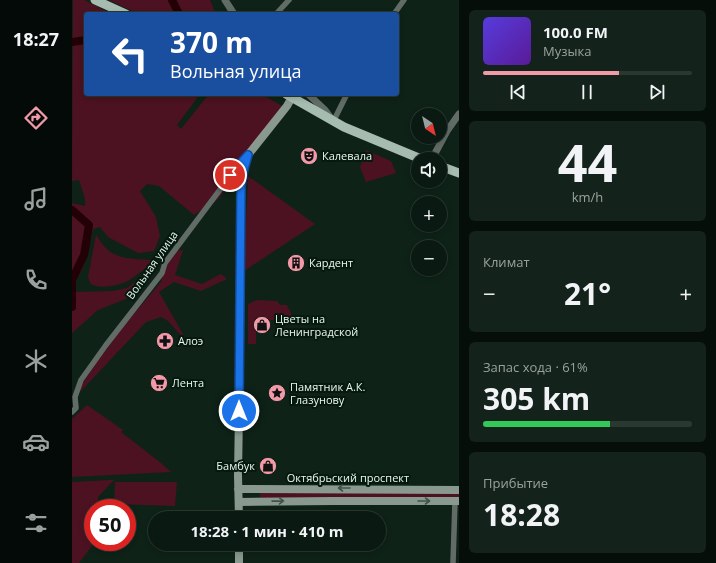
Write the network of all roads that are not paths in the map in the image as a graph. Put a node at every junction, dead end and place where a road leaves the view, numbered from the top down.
1 (94, 0) edge
2 (225, 0) edge
3 (289, 0) edge
4 (404, 0) edge
5 (121, 12) edge
6 (233, 12) edge
7 (278, 12) edge
8 (395, 12) edge
9 (291, 96) edge
10 (293, 96) edge
11 (310, 96) edge
12 (346, 96) edge
13 (459, 114) edge
14 (333, 122) junction
15 (436, 152) edge
16 (248, 155) junction
17 (411, 155) edge
18 (447, 169) edge
19 (459, 173) edge
20 (72, 412) edge
21 (238, 489) junction
22 (459, 490) edge
23 (457, 501) edge
24 (239, 502) junction
25 (239, 511) edge
26 (239, 551) edge
27 (239, 563) edge
28 (453, 563) edge

1 - 5 main road
2 - 6 street
3 - 7 street
4 - 8 street
9 - 16 main road
10 - 14 main road
11 - 14 street
12 - 14 street
13 - 15 street
14 - 17 main road
16 - 20 street, Вольная улица
16 - 21 main road
18 - 19 main road
22 -> 21 main road, Октябрьский проспект
21 - 24 main road
24 -> 23 main road, Октябрьский проспект
23 - 28 street
24 - 25 main road
26 - 27 main road

